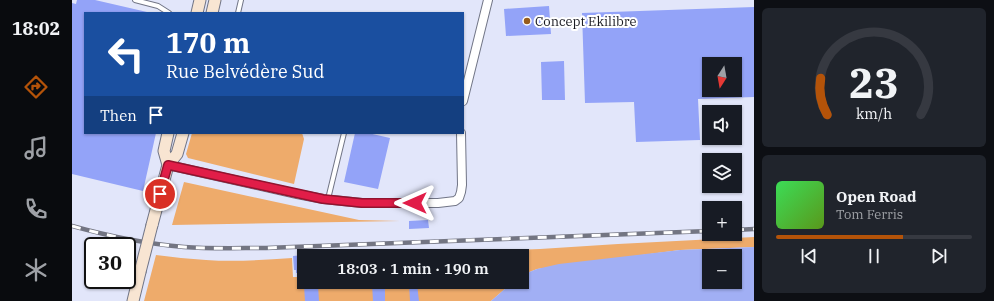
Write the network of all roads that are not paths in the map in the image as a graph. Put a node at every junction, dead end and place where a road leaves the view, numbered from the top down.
1 (136, 0) edge
2 (200, 0) edge
3 (215, 0) edge
4 (241, 0) edge
5 (488, 0) edge
6 (167, 12) edge
7 (197, 12) edge
8 (212, 12) edge
9 (238, 12) edge
10 (464, 97) edge
11 (168, 134) edge
12 (183, 134) edge
13 (344, 134) edge
14 (461, 134) edge
15 (168, 165) junction
16 (328, 199) junction
17 (133, 301) edge

1 - 6 lane
2 - 7 main road
3 - 8 main road
4 - 9 lane
5 - 10 street
11 - 15 main road
12 - 15 main road
13 - 16 lane
14 - 16 street
15 - 16 street
15 - 17 main road, bridge

